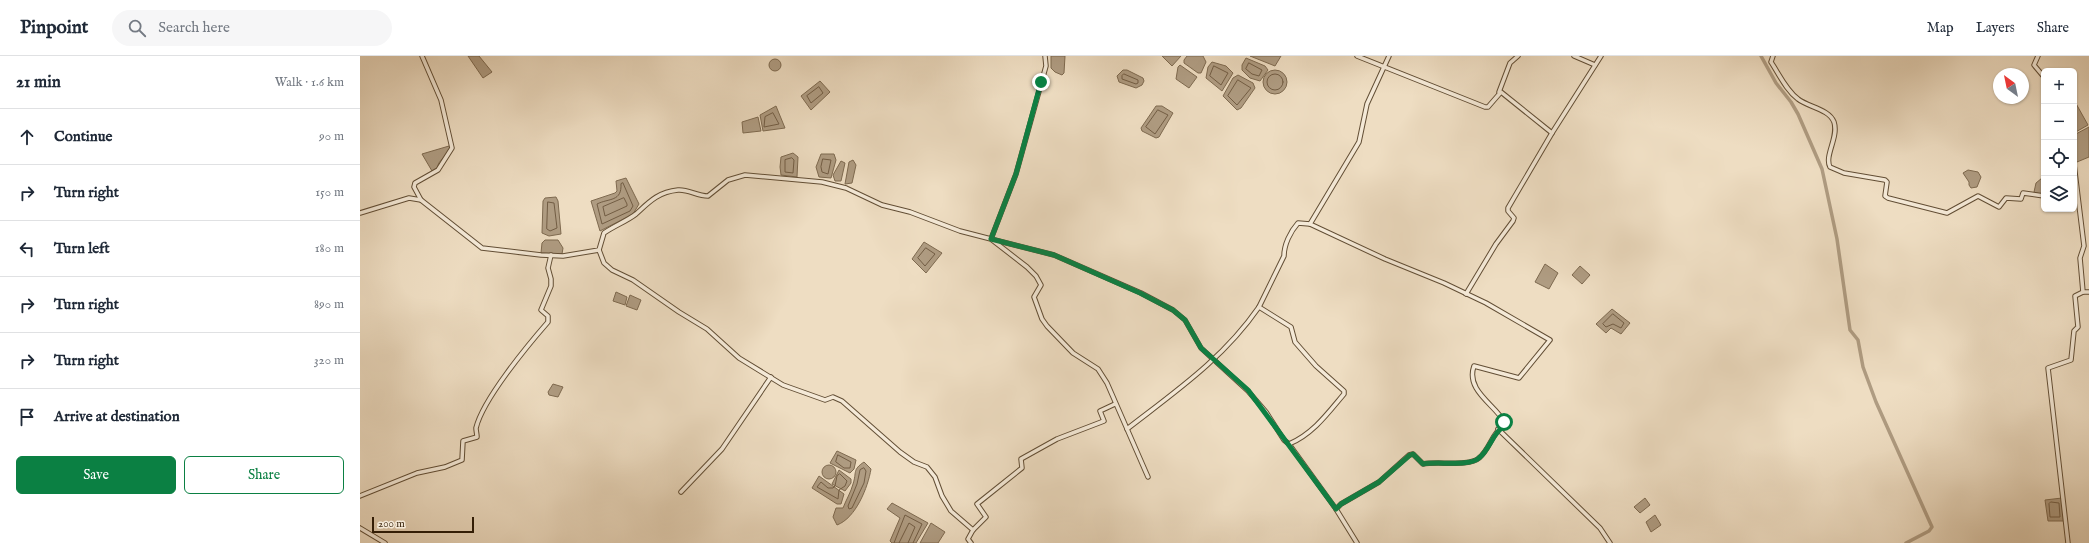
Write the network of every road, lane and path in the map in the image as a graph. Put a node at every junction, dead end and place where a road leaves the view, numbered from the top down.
1 (422, 56) edge
2 (1045, 56) edge
3 (1357, 56) edge
4 (1389, 56) edge
5 (1518, 56) edge
6 (1574, 56) edge
7 (1601, 56) edge
8 (1773, 56) edge
9 (2038, 56) edge
10 (1595, 65) junction
11 (1385, 67) junction
12 (2041, 73) edge
13 (1498, 93) junction
14 (1552, 133) junction
15 (2075, 176) edge
16 (2041, 196) edge
17 (421, 200) junction
18 (2079, 208) joint
19 (360, 213) edge
20 (1310, 224) junction
21 (991, 239) junction
22 (599, 250) junction
23 (551, 255) junction
24 (2083, 292) junction
25 (2089, 292) edge
26 (1466, 294) junction
27 (1259, 307) junction
28 (1215, 360) junction
29 (771, 377) junction
30 (1115, 404) junction
31 (1127, 428) junction
32 (1498, 429) junction
33 (1289, 444) junction
34 (1148, 477) dead end
35 (681, 492) dead end
36 (360, 496) edge
37 (1336, 509) junction
38 (360, 528) edge
39 (973, 530) junction
40 (385, 543) edge
41 (971, 543) edge
42 (1357, 543) edge
43 (1610, 543) edge
44 (2068, 543) edge

1 - 17 street
2 - 21 street
3 - 11 street
4 - 11 street
5 - 13 street
6 - 10 street
7 - 10 street
8 - 16 street
9 - 12 street
10 - 14 street
11 - 13 street
11 - 20 street
13 - 14 street
14 - 26 street
15 - 18 street
17 - 19 street
17 - 23 street
18 - 24 street
20 - 26 street
20 - 27 street
21 - 22 street
21 - 28 street
21 - 30 street
22 - 23 street
22 - 29 street
23 - 36 street
24 - 25 street
24 - 44 street
26 - 32 street
27 - 28 street
27 - 33 street
28 - 31 street
28 - 33 street
29 - 35 street
29 - 39 street
30 - 31 street
30 - 39 street
31 - 34 street
32 - 37 street
32 - 43 street
33 - 37 street
37 - 42 street
38 - 40 street
39 - 41 street

